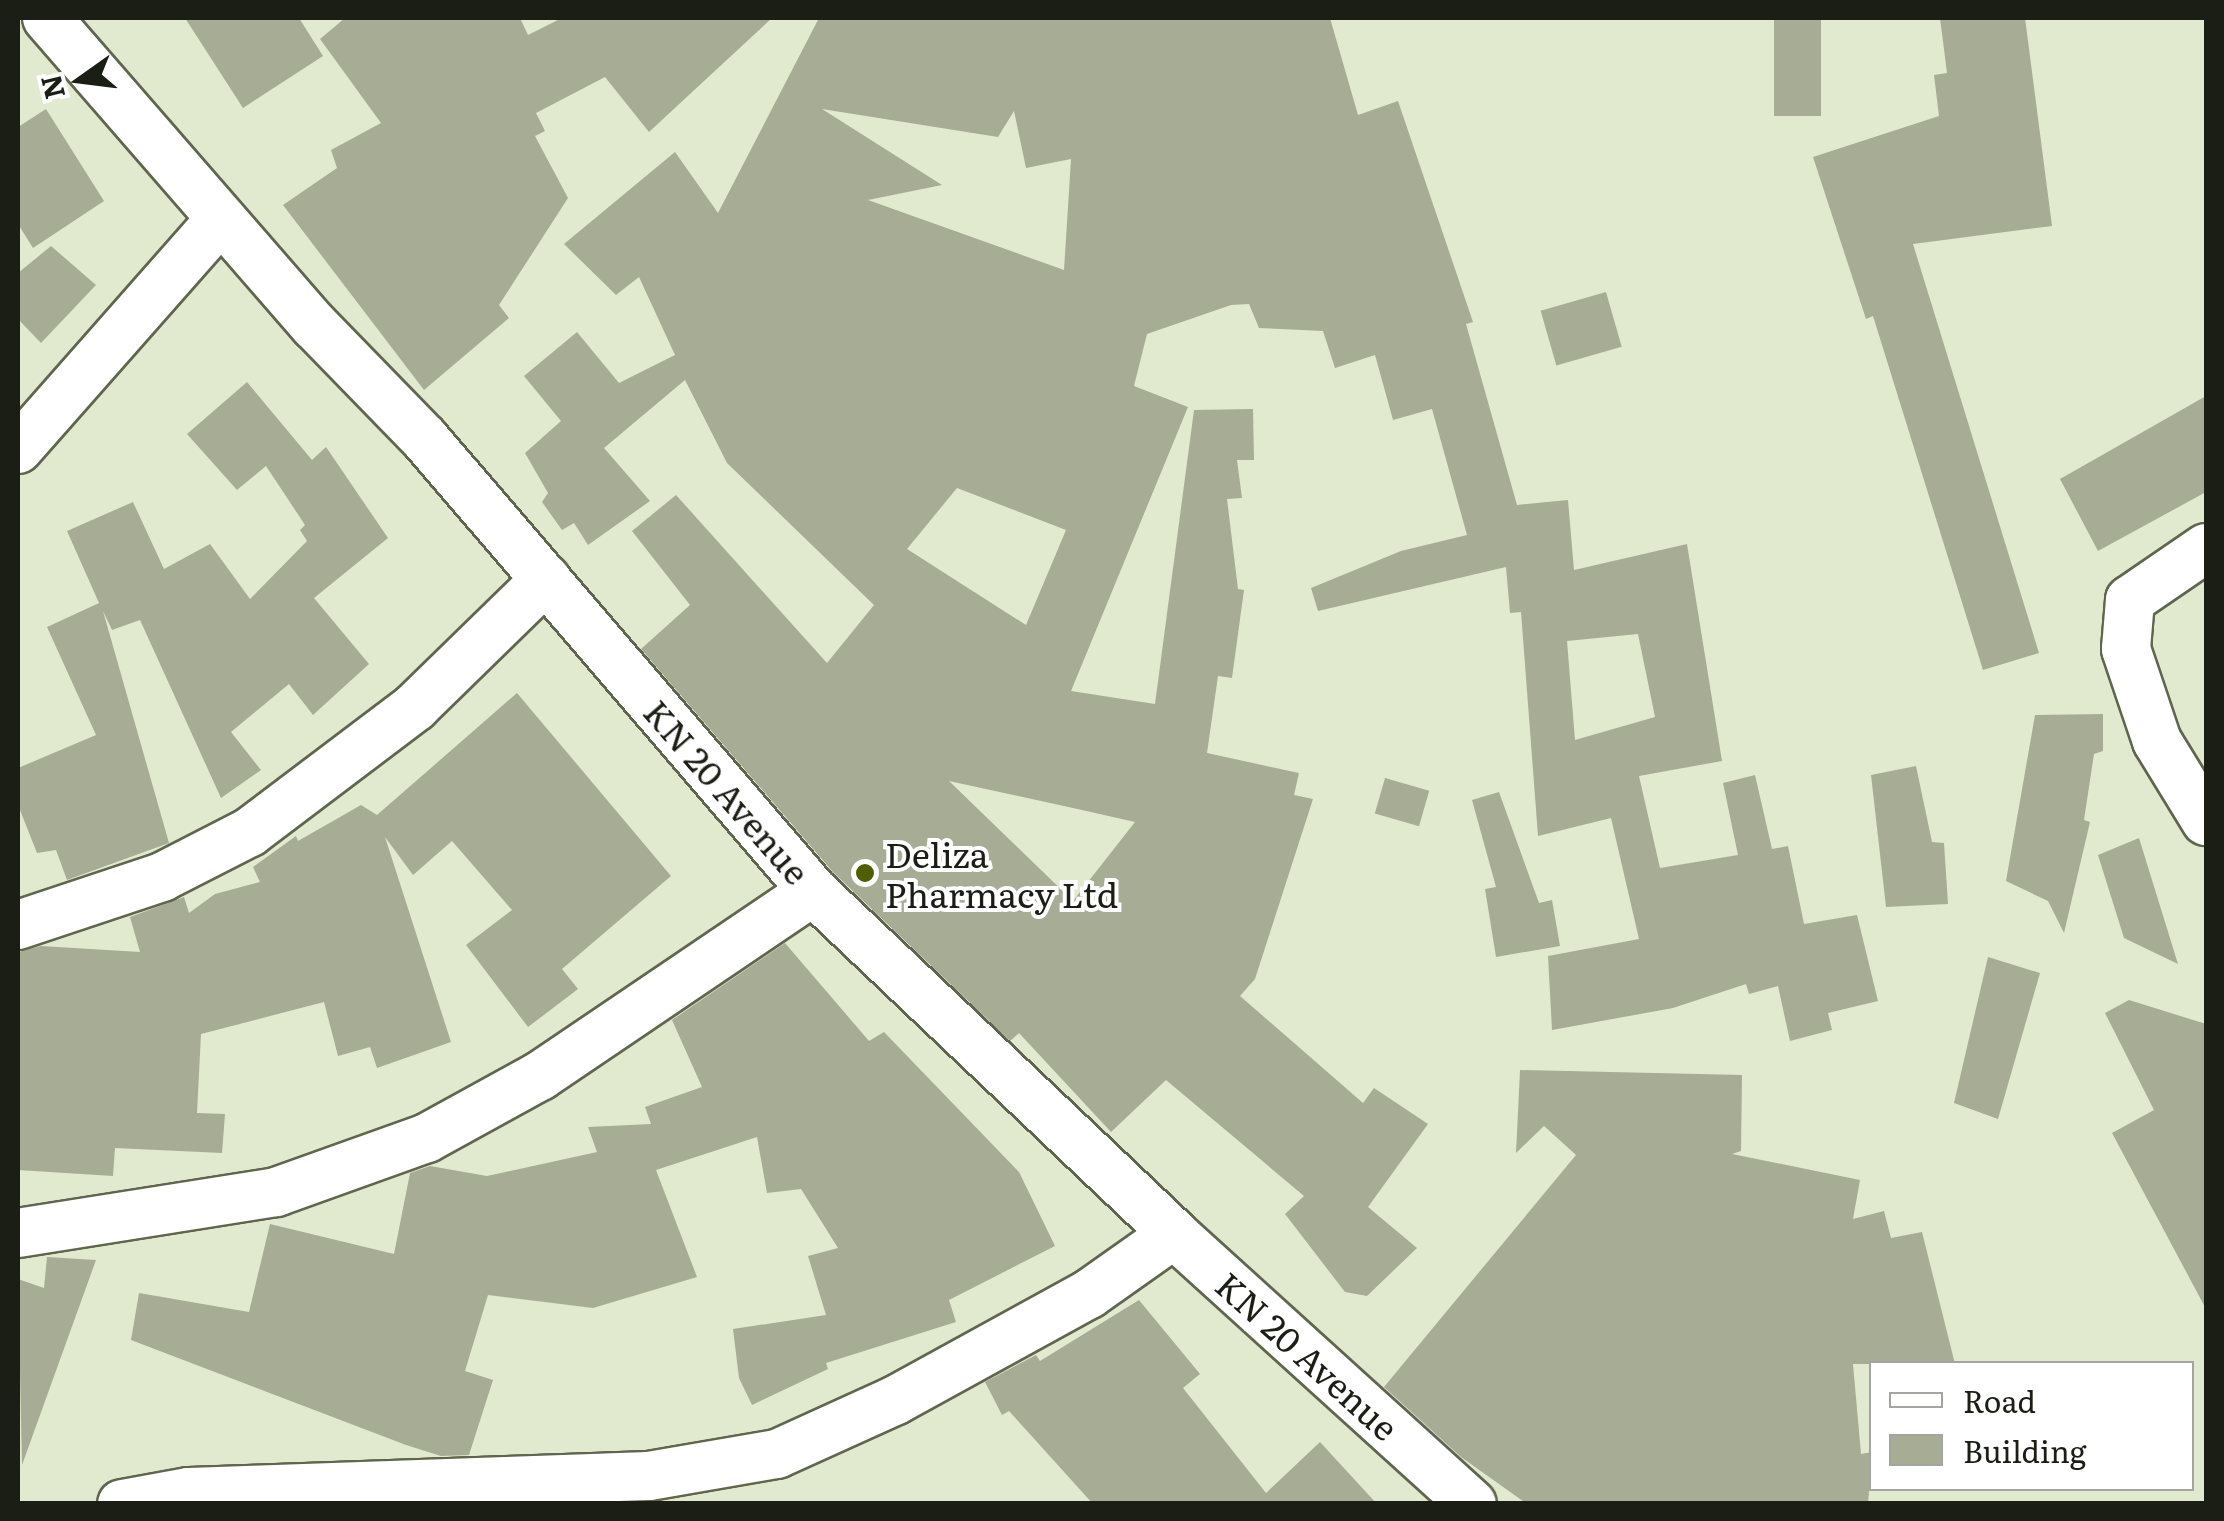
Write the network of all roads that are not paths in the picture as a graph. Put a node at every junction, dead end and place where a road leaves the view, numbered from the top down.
1 (48, 18) edge
2 (221, 219) junction
3 (18, 449) edge
4 (2206, 548) edge
5 (546, 578) junction
6 (2206, 821) edge
7 (813, 890) junction
8 (18, 925) edge
9 (18, 1234) edge
10 (1174, 1234) junction
11 (122, 1504) edge
12 (1472, 1504) edge

1 - 2 street, KN 20 Avenue
2 - 3 street
2 - 5 street, KN 20 Avenue
4 - 6 street
5 - 7 street, KN 20 Avenue
5 - 8 street
7 - 9 street
7 - 10 street, KN 20 Avenue
10 - 11 street
10 - 12 street, KN 20 Avenue

